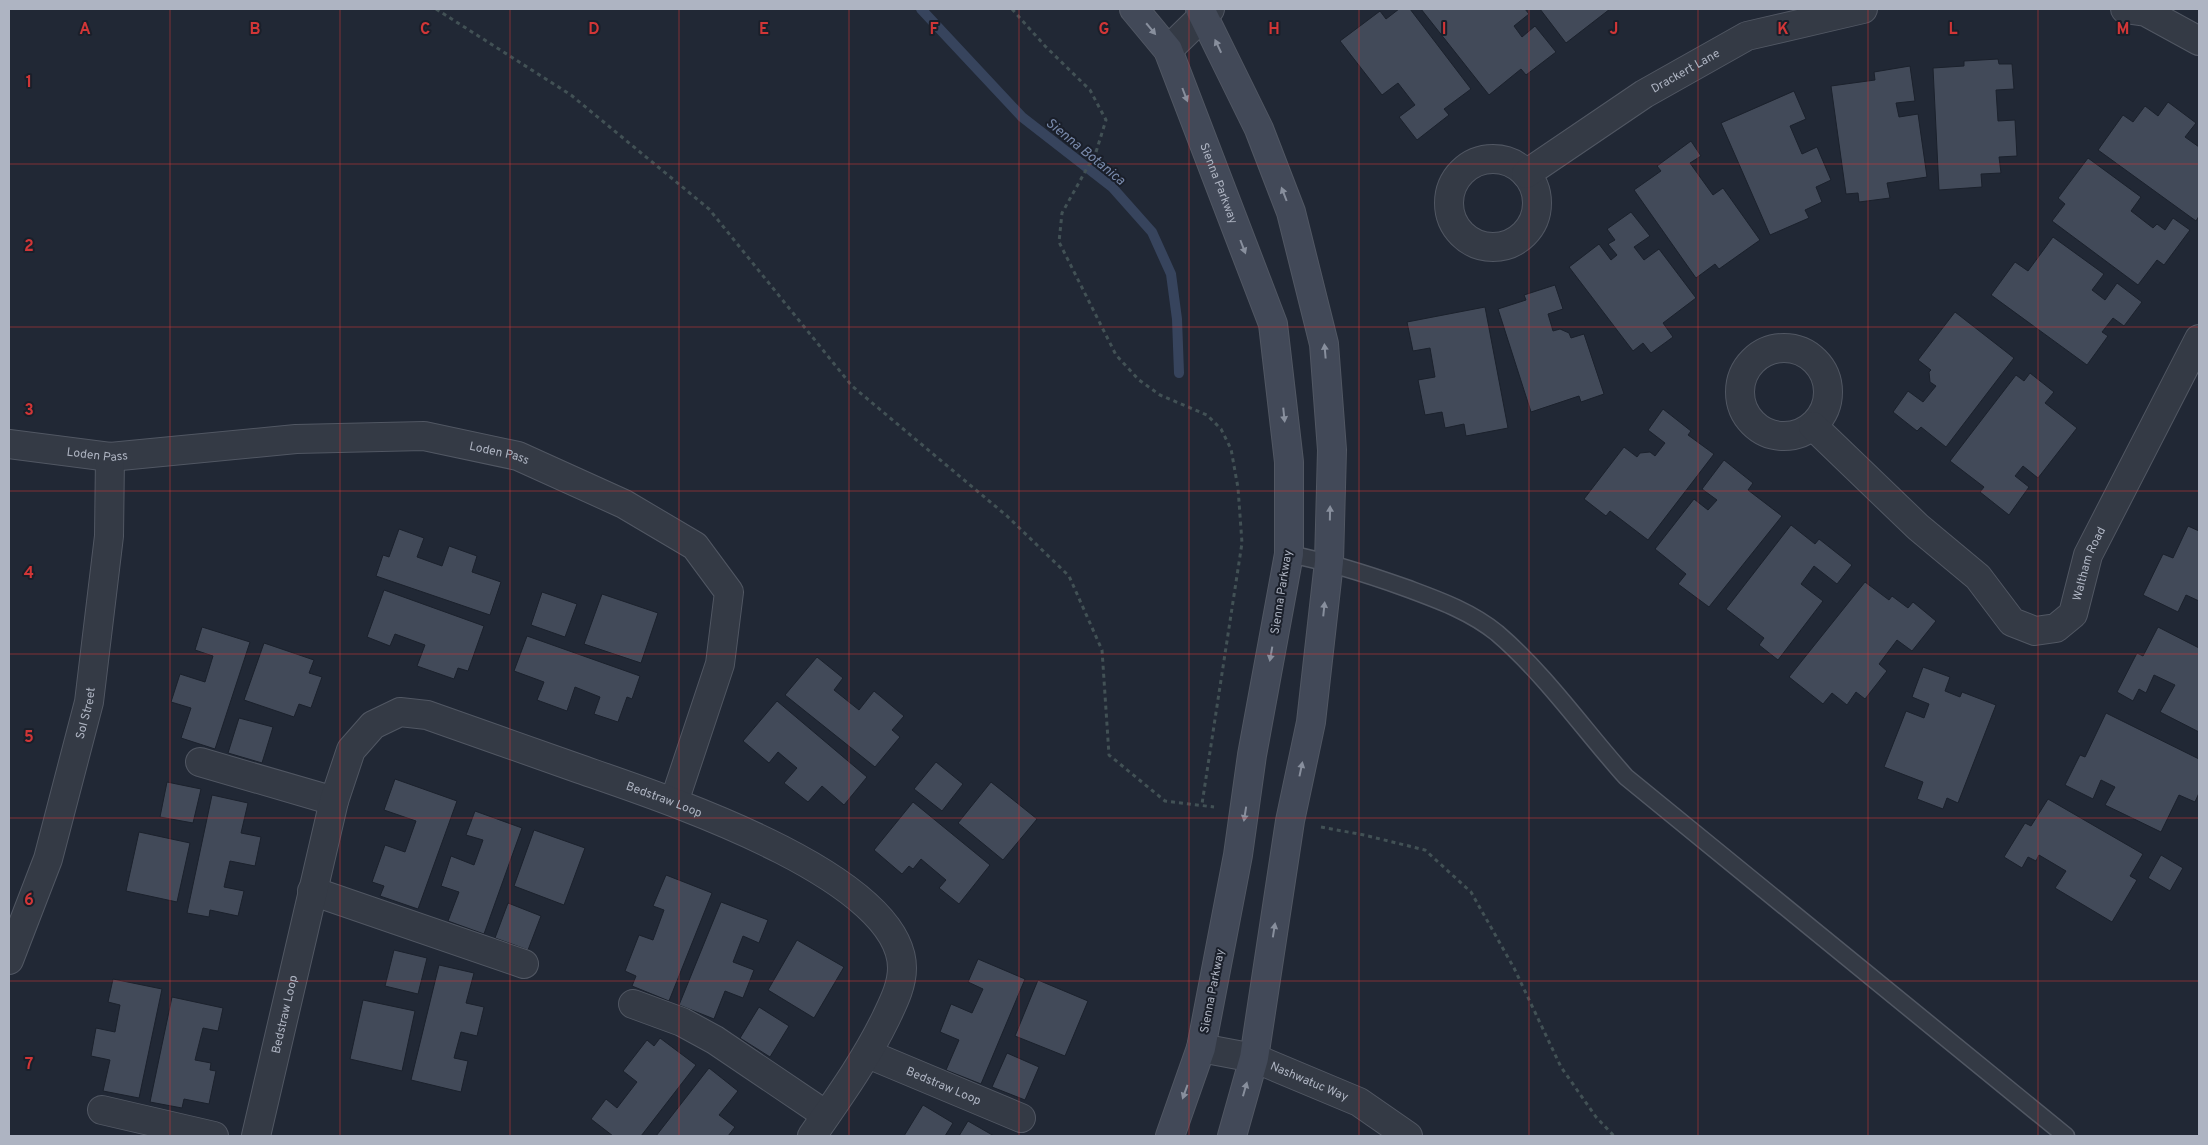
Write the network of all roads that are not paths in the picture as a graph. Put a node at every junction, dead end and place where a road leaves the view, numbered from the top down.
1 (1134, 9) edge
2 (1862, 9) edge
3 (2125, 9) edge
4 (1205, 10) edge
5 (2199, 41) edge
6 (1168, 50) junction
7 (1526, 174) dead end
8 (2199, 339) edge
9 (1812, 426) dead end
10 (9, 444) edge
11 (110, 457) junction
12 (1289, 554) junction
13 (1329, 562) junction
14 (200, 762) dead end
15 (334, 801) junction
16 (674, 802) junction
17 (312, 891) junction
18 (9, 960) edge
19 (524, 964) dead end
20 (633, 1004) dead end
21 (1201, 1048) junction
22 (868, 1054) junction
23 (1254, 1058) junction
24 (102, 1110) dead end
25 (1021, 1118) dead end
26 (819, 1126) edge
27 (214, 1136) edge
28 (256, 1136) edge
29 (1170, 1136) edge
30 (1232, 1136) edge
31 (1408, 1136) edge
32 (2066, 1136) edge

1 -> 6 main road, Sienna Parkway
2 - 7 street, Drackert Lane
3 - 5 street
4 - 6 street
13 -> 4 main road
6 -> 12 main road, Sienna Parkway
8 - 9 street, Waltham Road
10 - 11 street, Loden Pass
11 - 16 street, Loden Pass
11 - 18 street, Sol Street
12 - 13 lane
12 -> 21 main road, Sienna Parkway
23 -> 13 main road
13 - 32 lane
14 - 15 street
15 - 16 street, Bedstraw Loop
15 - 17 street, Bedstraw Loop
16 - 22 street, Bedstraw Loop
17 - 19 street
17 - 28 street, Bedstraw Loop
20 - 26 street, Bedstraw Loop
21 - 23 street, Nashwatuc Way
21 -> 29 main road, Sienna Parkway
22 - 25 street, Bedstraw Loop
22 - 26 street, Bedstraw Loop
30 -> 23 main road
23 - 31 street, Nashwatuc Way
24 - 27 street

